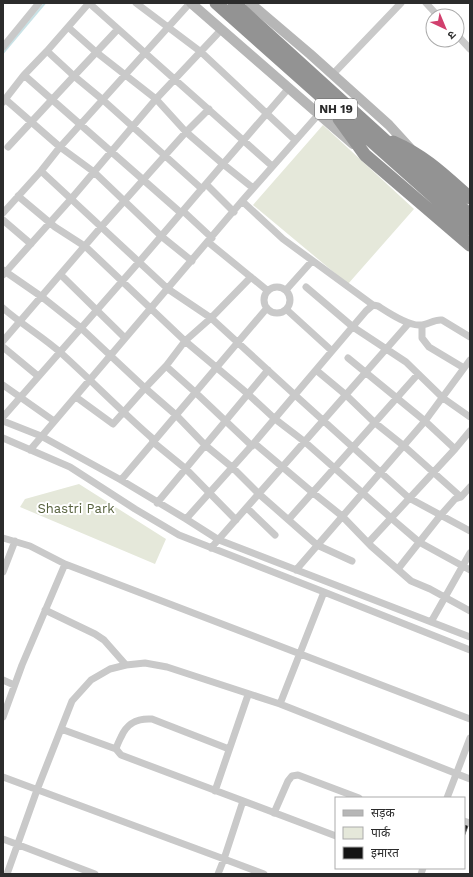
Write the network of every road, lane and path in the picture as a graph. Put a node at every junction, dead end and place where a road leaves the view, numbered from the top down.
1 (40, 3) edge
2 (89, 3) edge
3 (136, 3) edge
4 (190, 3) edge
5 (216, 3) edge
6 (234, 3) edge
7 (402, 3) edge
8 (252, 4) edge
9 (68, 26) junction
10 (168, 27) junction
11 (118, 29) junction
12 (221, 30) junction
13 (3, 47) edge
14 (47, 51) junction
15 (96, 52) junction
16 (145, 52) junction
17 (201, 52) junction
18 (333, 74) junction
19 (24, 75) junction
20 (125, 75) junction
21 (74, 76) junction
22 (175, 79) junction
23 (288, 89) junction
24 (52, 99) junction
25 (156, 99) junction
26 (103, 100) junction
27 (4, 101) edge
28 (335, 108) junction
29 (209, 109) junction
30 (267, 114) junction
31 (318, 115) junction
32 (31, 121) junction
33 (80, 125) junction
34 (133, 126) junction
35 (186, 132) junction
36 (380, 136) junction
37 (295, 140) junction
38 (244, 141) junction
39 (8, 147) dead end
40 (60, 147) junction
41 (411, 150) junction
42 (111, 151) junction
43 (365, 155) junction
44 (165, 156) junction
45 (223, 164) junction
46 (272, 166) junction
47 (41, 171) junction
48 (94, 172) junction
49 (143, 181) junction
50 (204, 187) junction
51 (253, 188) junction
52 (18, 196) junction
53 (71, 199) junction
54 (242, 201) junction
55 (125, 202) junction
56 (464, 210) edge
57 (182, 212) junction
58 (234, 212) junction
59 (3, 213) edge
60 (3, 220) edge
61 (49, 223) junction
62 (101, 227) junction
63 (470, 230) edge
64 (161, 236) junction
65 (210, 240) junction
66 (31, 244) junction
67 (470, 245) edge
68 (86, 247) junction
69 (192, 261) junction
70 (312, 261) junction
71 (140, 262) junction
72 (4, 273) edge
73 (61, 275) junction
74 (251, 277) junction
75 (122, 280) junction
76 (306, 287) dead end
77 (168, 289) junction
78 (286, 290) junction
79 (268, 291) junction
80 (42, 297) junction
81 (373, 305) junction
82 (3, 308) edge
83 (150, 308) junction
84 (267, 308) junction
85 (97, 309) junction
86 (287, 310) junction
87 (211, 318) junction
88 (20, 322) junction
89 (409, 323) junction
90 (421, 325) junction
91 (353, 327) junction
92 (81, 328) junction
93 (470, 337) edge
94 (125, 338) junction
95 (3, 341) edge
96 (185, 341) junction
97 (238, 342) junction
98 (3, 347) edge
99 (386, 349) junction
100 (332, 351) junction
101 (60, 352) junction
102 (110, 356) junction
103 (348, 358) dead end
104 (470, 360) edge
105 (166, 366) junction
106 (216, 367) junction
107 (464, 368) junction
108 (268, 370) junction
109 (316, 370) junction
110 (365, 373) junction
111 (418, 374) junction
112 (38, 376) junction
113 (90, 379) junction
114 (3, 385) edge
115 (145, 388) junction
116 (195, 392) junction
117 (248, 394) junction
118 (295, 395) junction
119 (346, 395) junction
120 (20, 397) junction
121 (76, 397) junction
122 (396, 398) junction
123 (443, 398) junction
124 (123, 413) junction
125 (176, 415) junction
126 (3, 416) edge
127 (470, 417) edge
128 (275, 419) junction
129 (3, 421) edge
130 (54, 421) junction
131 (225, 421) junction
132 (323, 421) junction
133 (425, 421) junction
134 (374, 422) junction
135 (470, 431) edge
136 (41, 436) junction
137 (3, 438) edge
138 (153, 442) junction
139 (305, 442) junction
140 (205, 445) junction
141 (253, 445) junction
142 (404, 446) junction
143 (352, 447) junction
144 (455, 449) junction
145 (30, 450) junction
146 (283, 467) junction
147 (186, 468) junction
148 (233, 468) junction
149 (333, 468) junction
150 (380, 472) junction
151 (434, 472) junction
152 (121, 480) junction
153 (470, 487) edge
154 (312, 492) junction
155 (210, 493) junction
156 (362, 493) junction
157 (259, 494) junction
158 (461, 497) junction
159 (409, 498) junction
160 (157, 503) junction
161 (247, 508) junction
162 (342, 516) junction
163 (440, 516) junction
164 (391, 518) junction
165 (186, 519) junction
166 (289, 519) junction
167 (236, 520) junction
168 (470, 531) edge
169 (275, 535) dead end
170 (3, 538) edge
171 (218, 540) junction
172 (15, 541) junction
173 (419, 542) junction
174 (368, 543) junction
175 (317, 545) junction
176 (211, 548) junction
177 (470, 553) edge
178 (352, 561) dead end
179 (65, 564) junction
180 (463, 566) junction
181 (398, 569) junction
182 (296, 570) junction
183 (470, 570) edge
184 (3, 572) edge
185 (324, 592) junction
186 (445, 597) junction
187 (45, 610) junction
188 (470, 611) edge
189 (431, 622) junction
190 (470, 637) edge
191 (470, 650) edge
192 (300, 654) junction
193 (126, 665) junction
194 (3, 680) edge
195 (14, 685) junction
196 (248, 695) junction
197 (280, 704) junction
198 (3, 717) edge
199 (470, 719) edge
200 (61, 729) junction
201 (470, 738) edge
202 (116, 749) junction
203 (229, 750) junction
204 (456, 774) junction
205 (3, 777) edge
206 (470, 779) edge
207 (37, 790) junction
208 (215, 791) junction
209 (356, 797) edge
210 (448, 797) edge
211 (243, 801) junction
212 (274, 813) junction
213 (335, 836) edge
214 (3, 839) edge
215 (18, 845) junction
216 (224, 858) junction
217 (7, 874) edge
218 (95, 874) edge
219 (218, 874) edge
220 (264, 874) edge

1 - 13 street
2 - 9 street
2 - 11 street
3 - 10 street
4 - 10 street
4 - 12 street
5 - 28 highway, NH 19
6 - 36 highway
7 - 18 street
8 - 18 street
9 - 14 street
9 - 15 street
10 - 16 street
10 - 17 street
11 - 15 street
11 - 16 street
12 - 17 street
12 - 23 street
14 - 19 street
14 - 21 street
15 - 20 street
15 - 21 street
16 - 20 street
16 - 22 street
17 - 22 street
17 - 30 street
18 - 41 street
19 - 24 street
19 - 27 street
20 - 25 street
20 - 26 street
21 - 24 street
21 - 26 street
22 - 25 street
22 - 29 street
23 - 30 street
23 - 31 street
24 - 32 street
24 - 33 street
25 - 34 street
25 - 35 street
26 - 33 street
26 - 34 street
27 - 32 street
28 - 43 highway
28 - 56 highway, NH 19
29 - 35 street
29 - 38 street
30 - 37 street
30 - 38 street
31 - 37 street
31 - 43 street
32 - 39 street
32 - 40 street
33 - 40 street
33 - 42 street
34 - 42 street
34 - 44 street
35 - 44 street
35 - 45 street
36 - 41 highway
36 - 56 highway
37 - 46 street
38 - 45 street
38 - 46 street
40 - 47 street
40 - 48 street
41 - 56 highway
42 - 48 street
42 - 49 street
43 - 67 highway
44 - 49 street
44 - 50 street
45 - 50 street
45 - 51 street
46 - 51 street
47 - 52 street
47 - 53 street
48 - 53 street
48 - 55 street
49 - 55 street
49 - 57 street
50 - 57 street
50 - 58 street
51 - 54 street
52 - 59 street
52 - 61 street
53 - 61 street
53 - 62 street
54 - 58 street
54 - 70 street
55 - 62 street
55 - 64 street
56 - 63 highway, NH 19
57 - 64 street
57 - 65 street
58 - 65 street
60 - 66 street
61 - 66 street
61 - 68 street
62 - 68 street
62 - 71 street
64 - 69 street
64 - 71 street
65 - 69 street
65 - 74 street
66 - 72 street
68 - 73 street
68 - 75 street
69 - 77 street
70 - 78 street
70 - 81 street
71 - 75 street
71 - 77 street
72 - 80 street
73 - 80 street
73 - 85 street
74 - 79 street
74 - 87 street
75 - 83 street
75 - 85 street
76 - 91 street
77 - 83 street
77 - 87 street
78 - 79 street
78 - 86 street
79 - 84 street
80 - 88 street
80 - 92 street
81 - 89 street
81 - 91 street
82 - 88 street
83 - 94 street
83 - 96 street
84 - 86 street
84 - 97 street
85 - 92 street
85 - 94 street
86 - 100 street
87 - 96 street
87 - 97 street
88 - 95 street
88 - 101 street
89 - 90 street
89 - 99 street
90 - 93 street
90 - 107 street
91 - 99 street
91 - 100 street
92 - 101 street
92 - 102 street
94 - 102 street
96 - 105 street
96 - 106 street
97 - 106 street
97 - 108 street
98 - 112 street
99 - 110 street
99 - 111 street
100 - 109 street
101 - 112 street
101 - 113 street
102 - 113 street
102 - 115 street
103 - 110 street
104 - 107 street
105 - 115 street
105 - 116 street
106 - 116 street
106 - 117 street
107 - 123 street
108 - 117 street
108 - 118 street
109 - 118 street
109 - 119 street
110 - 119 street
110 - 122 street
111 - 122 street
111 - 123 street
112 - 120 street
113 - 121 street
113 - 124 street
114 - 120 street
115 - 124 street
115 - 125 street
116 - 125 street
116 - 131 street
117 - 128 street
117 - 131 street
118 - 128 street
118 - 132 street
119 - 132 street
119 - 134 street
120 - 126 street
120 - 130 street
121 - 124 street
121 - 130 street
122 - 133 street
122 - 134 street
123 - 127 street
123 - 133 street
124 - 138 street
125 - 138 street
125 - 140 street
128 - 139 street
128 - 141 street
129 - 136 street
130 - 136 street
131 - 140 street
131 - 141 street
132 - 139 street
132 - 143 street
133 - 142 street
133 - 144 street
134 - 142 street
134 - 143 street
135 - 144 street
136 - 145 street
136 - 152 street
137 - 145 street
138 - 147 street
138 - 152 street
139 - 146 street
139 - 149 street
140 - 147 street
140 - 148 street
141 - 146 street
141 - 148 street
142 - 150 street
142 - 151 street
143 - 149 street
143 - 150 street
144 - 151 street
145 - 176 street
146 - 154 street
146 - 157 street
147 - 155 street
147 - 160 street
148 - 155 street
148 - 157 street
149 - 154 street
149 - 156 street
150 - 156 street
150 - 159 street
151 - 158 street
151 - 159 street
152 - 160 street
153 - 158 street
154 - 162 street
154 - 166 street
155 - 165 street
155 - 167 street
156 - 162 street
156 - 164 street
157 - 161 street
157 - 166 street
158 - 163 street
159 - 163 street
159 - 164 street
160 - 165 street
161 - 167 street
161 - 169 street
162 - 174 street
162 - 175 street
163 - 168 street
163 - 173 street
164 - 173 street
164 - 174 street
165 - 171 street
166 - 175 street
167 - 171 street
170 - 172 street
171 - 176 street
171 - 182 street
172 - 179 street
172 - 184 street
173 - 180 street
173 - 181 street
174 - 181 street
175 - 178 street
175 - 182 street
176 - 185 street
177 - 180 street
179 - 187 street
179 - 192 street
180 - 183 street
180 - 186 street
181 - 186 street
182 - 189 street
185 - 191 street
185 - 192 street
186 - 188 street
186 - 189 street
187 - 193 street
187 - 195 street
189 - 190 street
192 - 197 street
192 - 199 street
193 - 196 street
193 - 200 street
194 - 195 street
195 - 198 street
196 - 197 street
196 - 203 street
197 - 204 street
200 - 202 street
200 - 207 street
201 - 204 street
202 - 203 street
202 - 208 street
203 - 208 street
204 - 206 street
204 - 210 street
205 - 207 street
207 - 215 street
207 - 216 street
208 - 211 street
209 - 212 street
211 - 212 street
211 - 216 street
212 - 213 street
214 - 215 street
215 - 217 street
215 - 218 street
216 - 219 street
216 - 220 street

